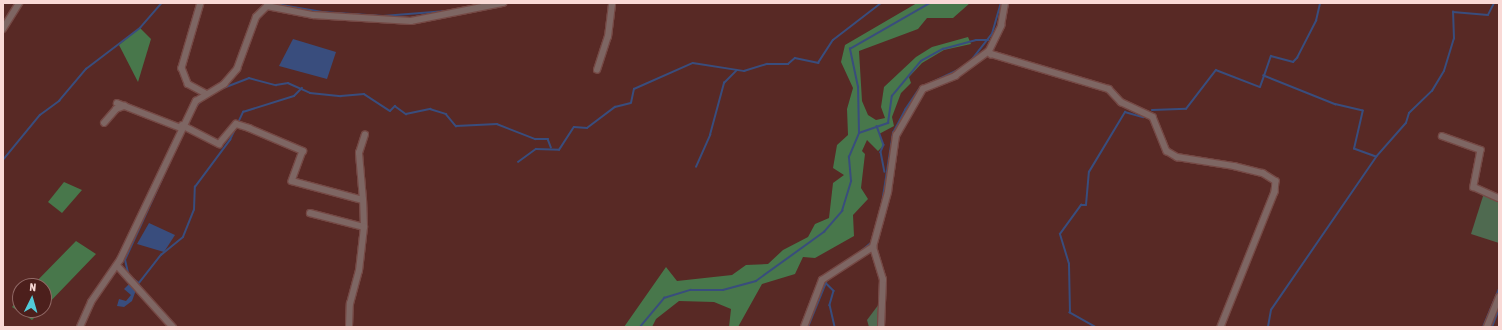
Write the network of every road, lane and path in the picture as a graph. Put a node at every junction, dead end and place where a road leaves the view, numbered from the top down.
1 (19, 3) edge
2 (201, 3) edge
3 (260, 3) edge
4 (503, 3) edge
5 (612, 3) edge
6 (1005, 3) edge
7 (267, 6) junction
8 (3, 29) edge
9 (989, 51) junction
10 (597, 70) dead end
11 (206, 93) junction
12 (116, 103) dead end
13 (124, 106) junction
14 (104, 123) dead end
15 (182, 126) junction
16 (365, 136) dead end
17 (1442, 136) dead end
18 (1499, 198) edge
19 (363, 200) junction
20 (310, 213) dead end
21 (364, 227) junction
22 (873, 247) junction
23 (117, 265) junction
24 (1499, 298) edge
25 (80, 327) edge
26 (173, 327) edge
27 (350, 327) edge
28 (804, 327) edge
29 (881, 327) edge
30 (1221, 327) edge
31 (1487, 327) edge

1 - 8 street
2 - 11 street
3 - 7 street
4 - 7 street
5 - 10 street
6 - 9 street
7 - 11 street
9 - 22 street
9 - 30 street
11 - 15 street
12 - 13 street
13 - 14 street
13 - 15 street
15 - 19 street
15 - 23 street
16 - 19 street
17 - 18 street
19 - 21 street
20 - 21 street
21 - 27 street
22 - 28 street
22 - 29 street
23 - 25 street
23 - 26 street
24 - 31 street

